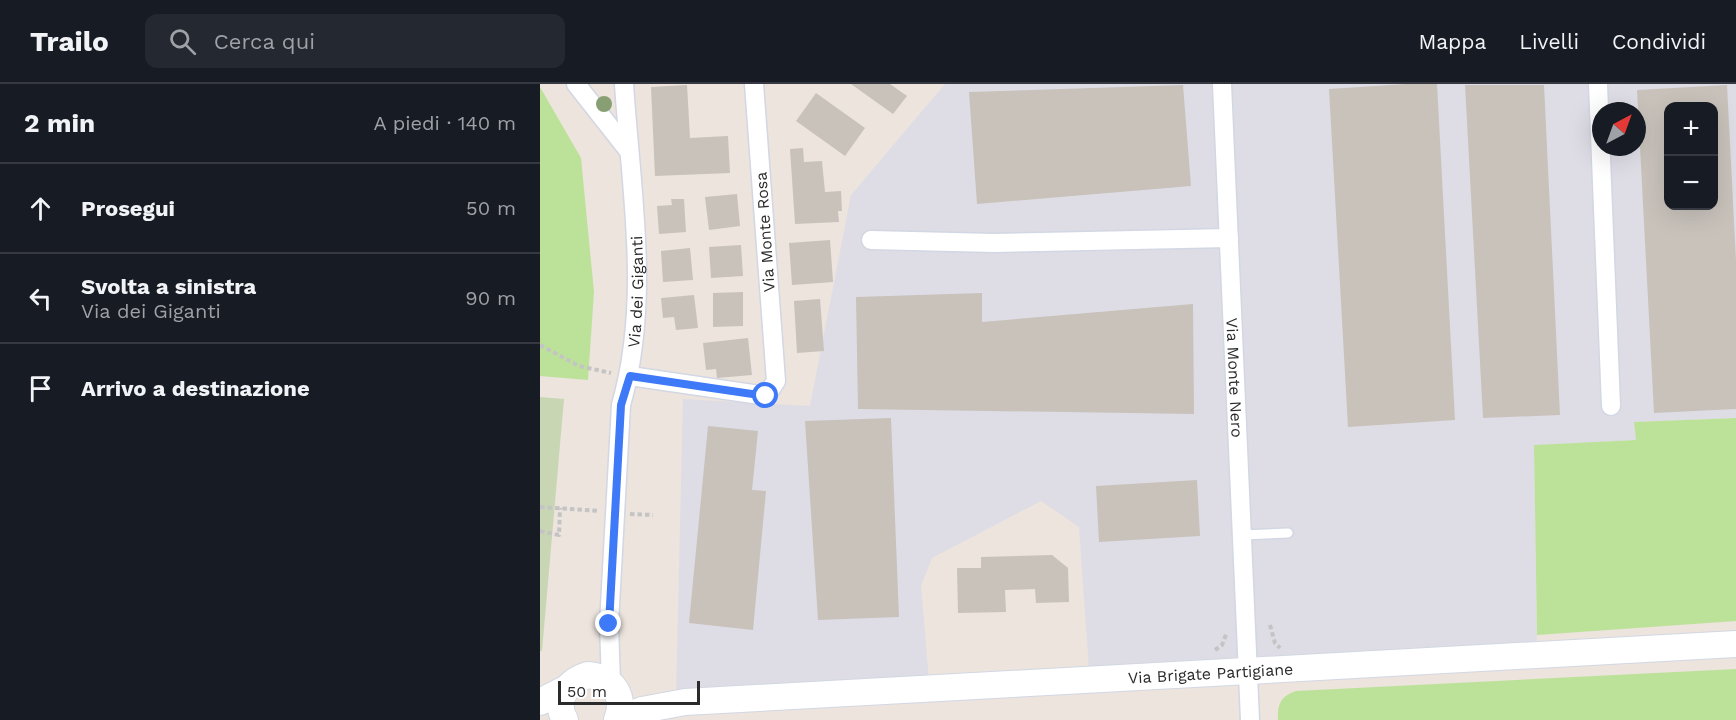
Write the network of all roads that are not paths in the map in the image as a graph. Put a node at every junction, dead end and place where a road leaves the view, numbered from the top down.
1 (576, 84) edge
2 (624, 84) edge
3 (754, 84) edge
4 (1222, 84) edge
5 (1599, 84) edge
6 (628, 150) junction
7 (1229, 238) junction
8 (871, 240) dead end
9 (630, 376) junction
10 (1611, 406) dead end
11 (1288, 532) dead end
12 (1242, 535) junction
13 (1736, 644) edge
14 (1247, 670) junction
15 (596, 684) junction
16 (540, 702) edge
17 (686, 702) junction
18 (557, 718) edge
19 (617, 720) edge
20 (1250, 720) edge

1 - 6 street
2 - 6 street, Via dei Giganti
3 - 9 street, Via Monte Rosa
4 - 7 street, Via Monte Nero
5 - 10 street
6 - 9 street, Via dei Giganti
7 - 8 street
7 - 12 street, Via Monte Nero
9 - 15 street, Via dei Giganti
11 - 12 lane
12 - 14 street, Via Monte Nero
13 - 14 street, Via Brigate Partigiane
14 - 17 street, Via Brigate Partigiane
14 - 20 street, Via Monte Nero
15 - 16 street
15 - 17 street, Via Brigate Partigiane
15 - 18 street
15 - 19 street
17 - 19 street, Via Brigate Partigiane

